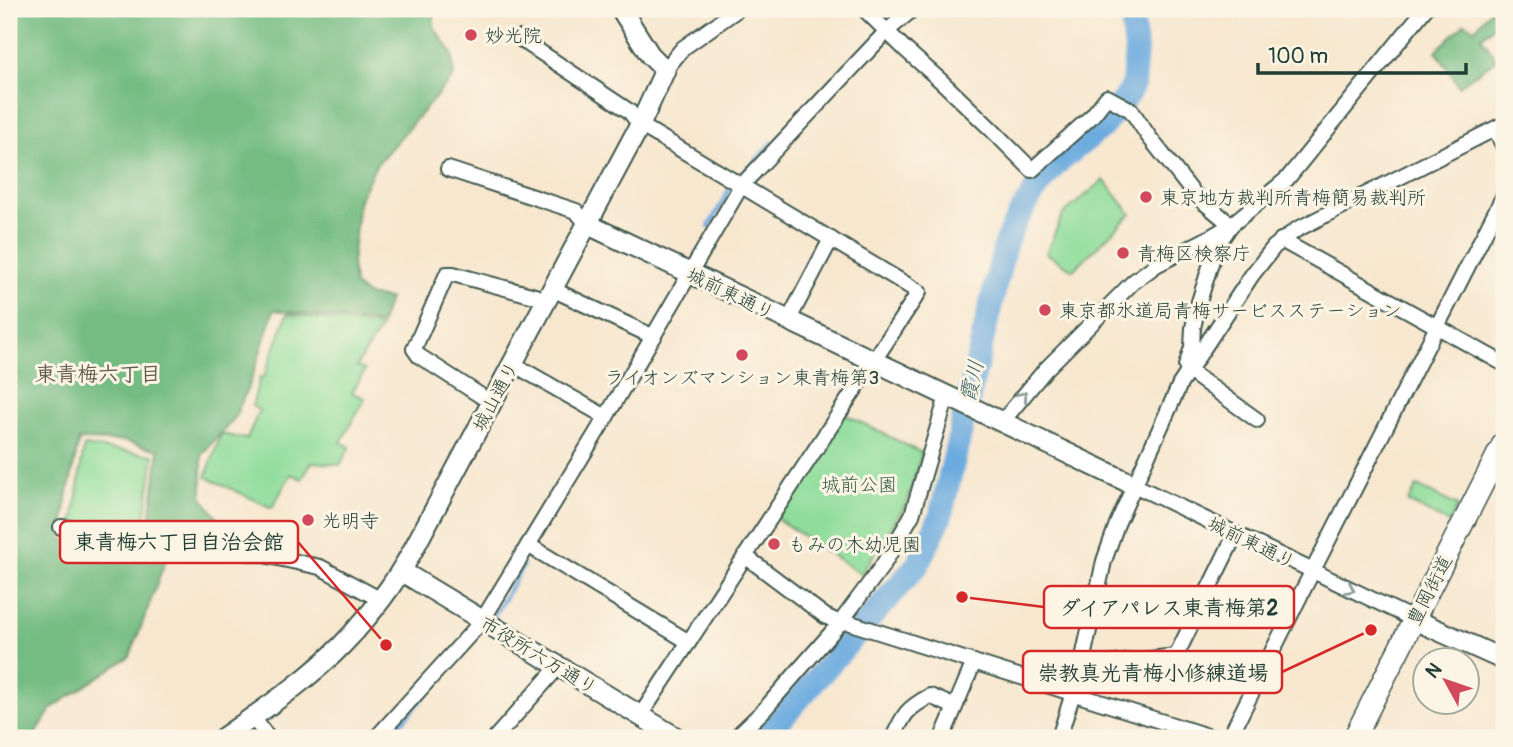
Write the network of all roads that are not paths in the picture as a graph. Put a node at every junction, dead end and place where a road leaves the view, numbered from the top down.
1 (621, 9) edge
2 (738, 9) edge
3 (864, 9) edge
4 (913, 9) edge
5 (1425, 9) edge
6 (887, 31) junction
7 (519, 38) dead end
8 (665, 70) junction
9 (640, 125) junction
10 (1499, 126) edge
11 (1504, 148) edge
12 (448, 169) dead end
13 (741, 186) junction
14 (1504, 195) edge
15 (587, 224) junction
16 (1231, 225) junction
17 (831, 239) junction
18 (1281, 240) junction
19 (690, 273) junction
20 (549, 294) junction
21 (788, 321) junction
22 (1437, 327) junction
23 (653, 337) junction
24 (875, 360) junction
25 (513, 364) junction
26 (1504, 364) edge
27 (1186, 374) junction
28 (950, 397) junction
29 (492, 403) junction
30 (606, 417) junction
31 (1257, 420) dead end
32 (1002, 422) junction
33 (1504, 442) edge
34 (1134, 485) junction
35 (61, 527) dead end
36 (1235, 535) junction
37 (528, 545) junction
38 (745, 556) junction
39 (401, 571) junction
40 (1312, 571) junction
41 (381, 600) junction
42 (1415, 620) junction
43 (843, 622) junction
44 (487, 624) junction
45 (689, 642) junction
46 (1504, 660) edge
47 (974, 662) junction
48 (558, 667) junction
49 (1081, 667) junction
50 (1073, 692) junction
51 (955, 707) junction
52 (640, 716) junction
53 (253, 717) junction
54 (383, 735) edge
55 (223, 738) edge
56 (268, 738) edge
57 (495, 738) edge
58 (677, 738) edge
59 (735, 738) edge
60 (893, 738) edge
61 (942, 738) edge
62 (1059, 738) edge
63 (1214, 738) edge
64 (1229, 738) edge
65 (1354, 738) edge

1 - 8 street
2 - 8 street
3 - 6 street
4 - 6 street
5 - 16 street
6 - 13 street
6 - 16 street
7 - 9 street
8 - 9 street, 城山通り
9 - 13 street
9 - 15 street, 城山通り
10 - 11 street
10 - 18 street
12 - 15 street
13 - 17 street
13 - 19 street
14 - 22 street
15 - 19 street, 城前東通り
15 - 20 street, 城山通り
16 - 27 street
32 -> 16 street
17 - 21 street
17 - 24 street
18 - 22 street
18 - 27 street
19 - 21 street, 城前東通り
19 - 23 street
20 - 23 street
20 - 25 street, 城山通り
20 - 29 street
21 - 24 street, 城前東通り
22 - 26 street
22 - 40 street
23 - 30 street
24 - 28 street, 城前東通り
24 - 38 street
25 - 29 street, 城山通り
25 - 30 street
27 - 31 street
27 - 34 street
28 - 32 street, 城前東通り
28 - 43 street
29 - 39 street, 城山通り
30 - 37 street
32 - 34 street, 城前東通り
33 - 42 main road, 豊岡街道
34 - 36 street, 城前東通り
34 - 49 street
35 - 41 street
36 - 40 street, 城前東通り
36 - 49 street
37 - 44 street
37 - 45 street
38 - 43 street
38 - 45 street
39 - 41 street, 城山通り
39 - 44 street, 市役所六万通り
40 -> 42 street, 城前東通り
40 - 64 street
41 - 53 street, 城山通り
42 - 46 street, 城前東通り
42 - 65 main road, 豊岡街道
43 - 47 street
43 - 59 street
44 - 48 street, 市役所六万通り
44 - 54 street
45 - 52 street
47 - 50 street
47 - 51 street
48 - 52 street, 市役所六万通り
48 - 57 street
49 - 50 street
50 - 62 street
50 - 63 street
51 - 60 street
51 - 61 street
52 - 58 street, 市役所六万通り
53 - 55 street, 城山通り
53 - 56 street

